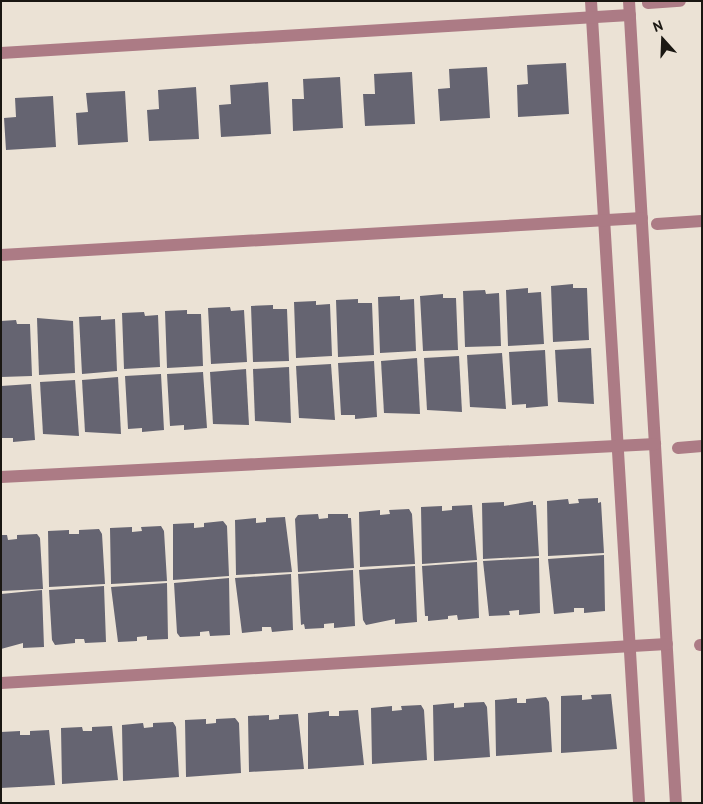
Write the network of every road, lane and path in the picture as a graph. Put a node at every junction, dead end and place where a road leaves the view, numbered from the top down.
1 (591, 1) edge
2 (629, 1) edge
3 (680, 1) edge
4 (648, 3) dead end
5 (630, 15) junction
6 (592, 17) junction
7 (1, 53) edge
8 (642, 218) junction
9 (604, 220) junction
10 (702, 221) edge
11 (657, 224) dead end
12 (1, 254) edge
13 (655, 444) junction
14 (702, 446) edge
15 (617, 447) junction
16 (678, 448) dead end
17 (1, 477) edge
18 (667, 644) junction
19 (628, 646) junction
20 (1, 683) edge
21 (639, 803) edge
22 (676, 803) edge

1 - 6 street
2 - 5 street
3 - 4 street
5 - 6 street
5 - 8 street
6 - 7 street
6 - 9 street
8 - 9 street
8 - 13 street
9 - 12 street
9 - 15 street
10 - 11 street
13 - 15 street
13 - 18 street
14 - 16 street
15 - 17 street
15 - 19 street
18 - 19 street
18 - 22 street
19 - 20 street
19 - 21 street

